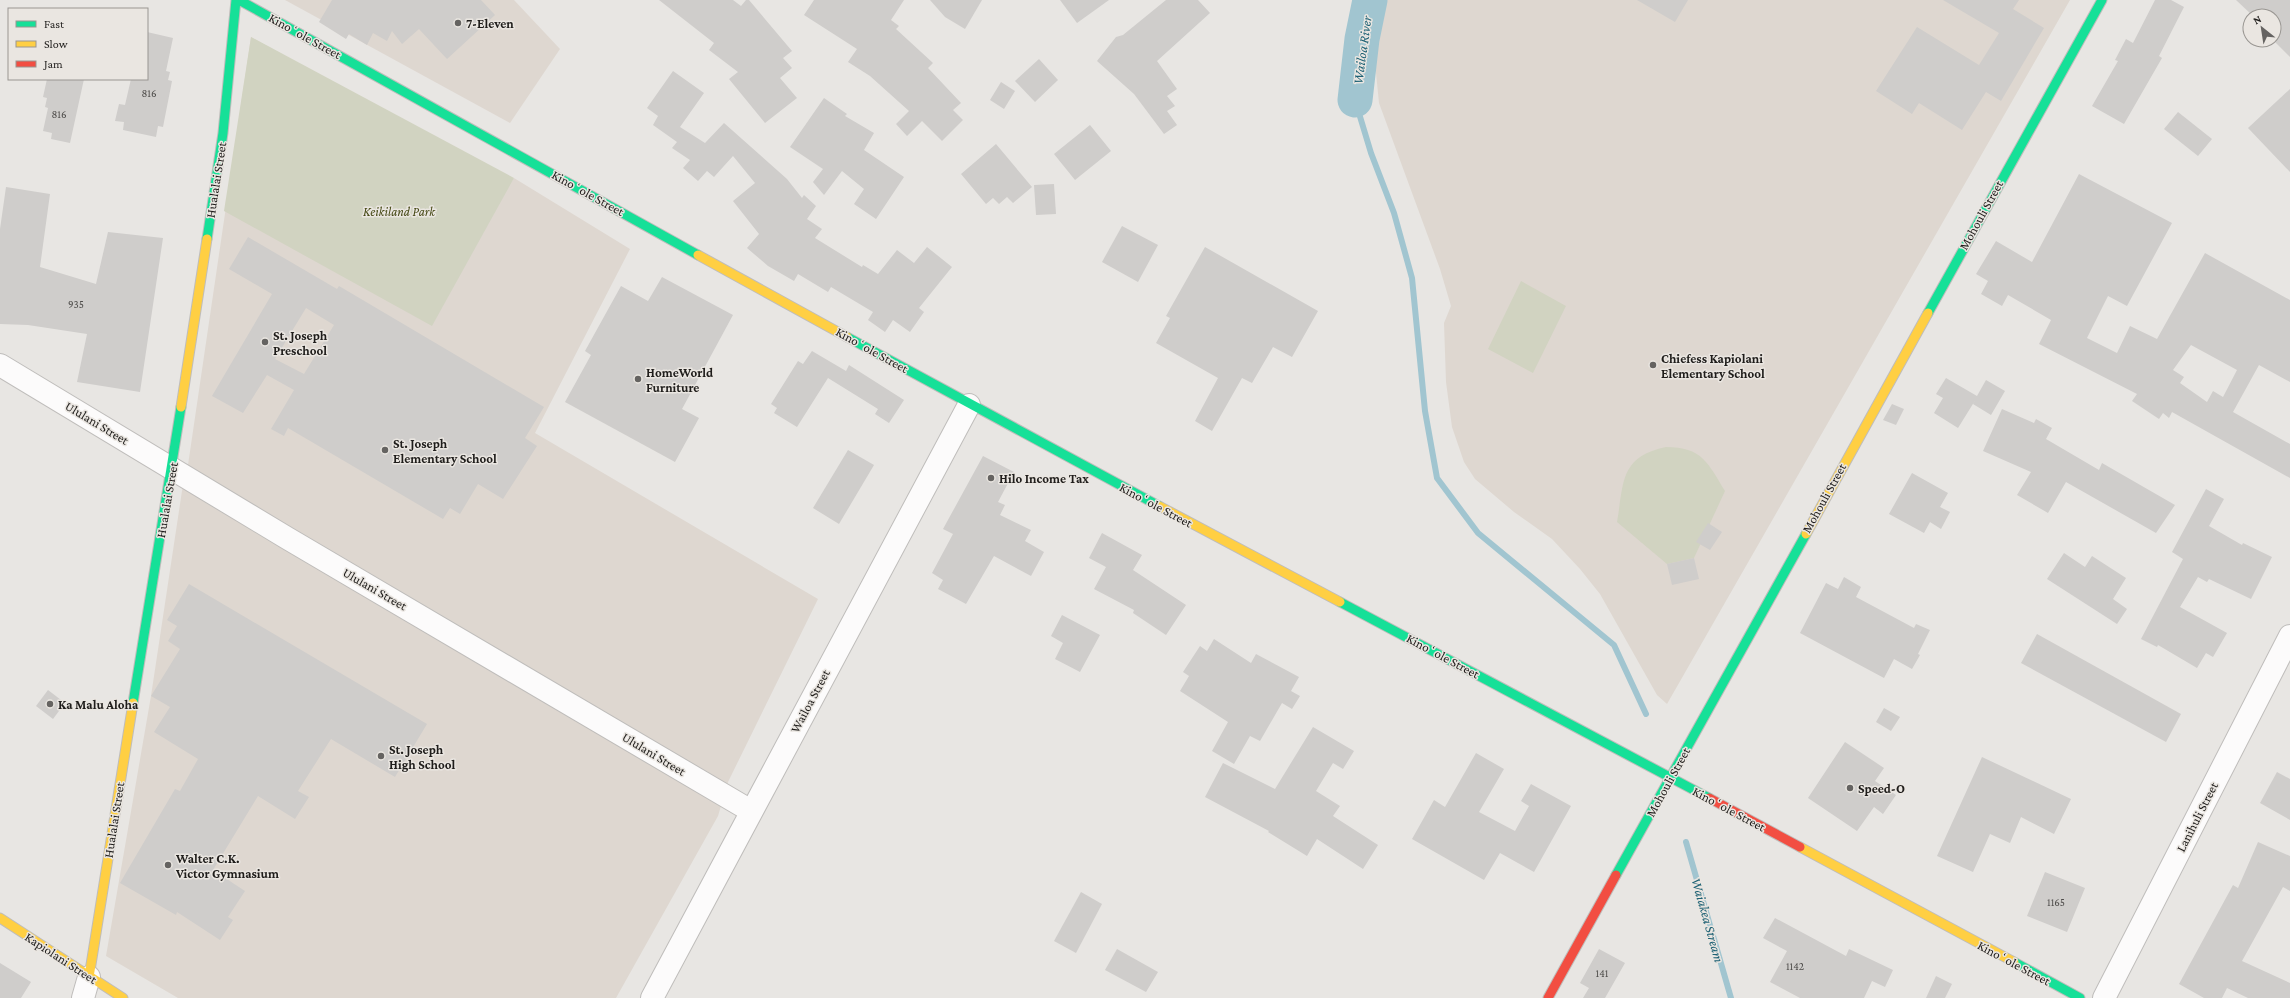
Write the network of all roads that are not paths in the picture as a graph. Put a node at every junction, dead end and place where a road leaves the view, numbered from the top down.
1 (236, 0) edge
2 (239, 0) edge
3 (2102, 0) edge
4 (0, 365) edge
5 (969, 405) junction
6 (172, 468) junction
7 (2290, 636) edge
8 (1670, 777) junction
9 (751, 811) junction
10 (0, 918) edge
11 (89, 977) junction
12 (83, 998) edge
13 (123, 998) edge
14 (652, 998) edge
15 (1548, 998) edge
16 (2080, 998) edge
17 (2104, 998) edge

1 - 6 street, Hualalai Street
2 - 5 street, Kinoʻole Street
3 - 8 street, Mohouli Street
4 - 6 street, Ululani Street
5 - 8 street, Kinoʻole Street
5 - 9 street, Wailoa Street
6 - 9 street, Ululani Street
6 - 11 street, Hualalai Street
7 - 17 street, Lanihuli Street
8 - 15 street, Mohouli Street
8 - 16 street, Kinoʻole Street
9 - 14 street, Wailoa Street
10 - 11 street, Kapiolani Street
11 - 12 street, Hualalai Street
11 - 13 street, Kapiolani Street

